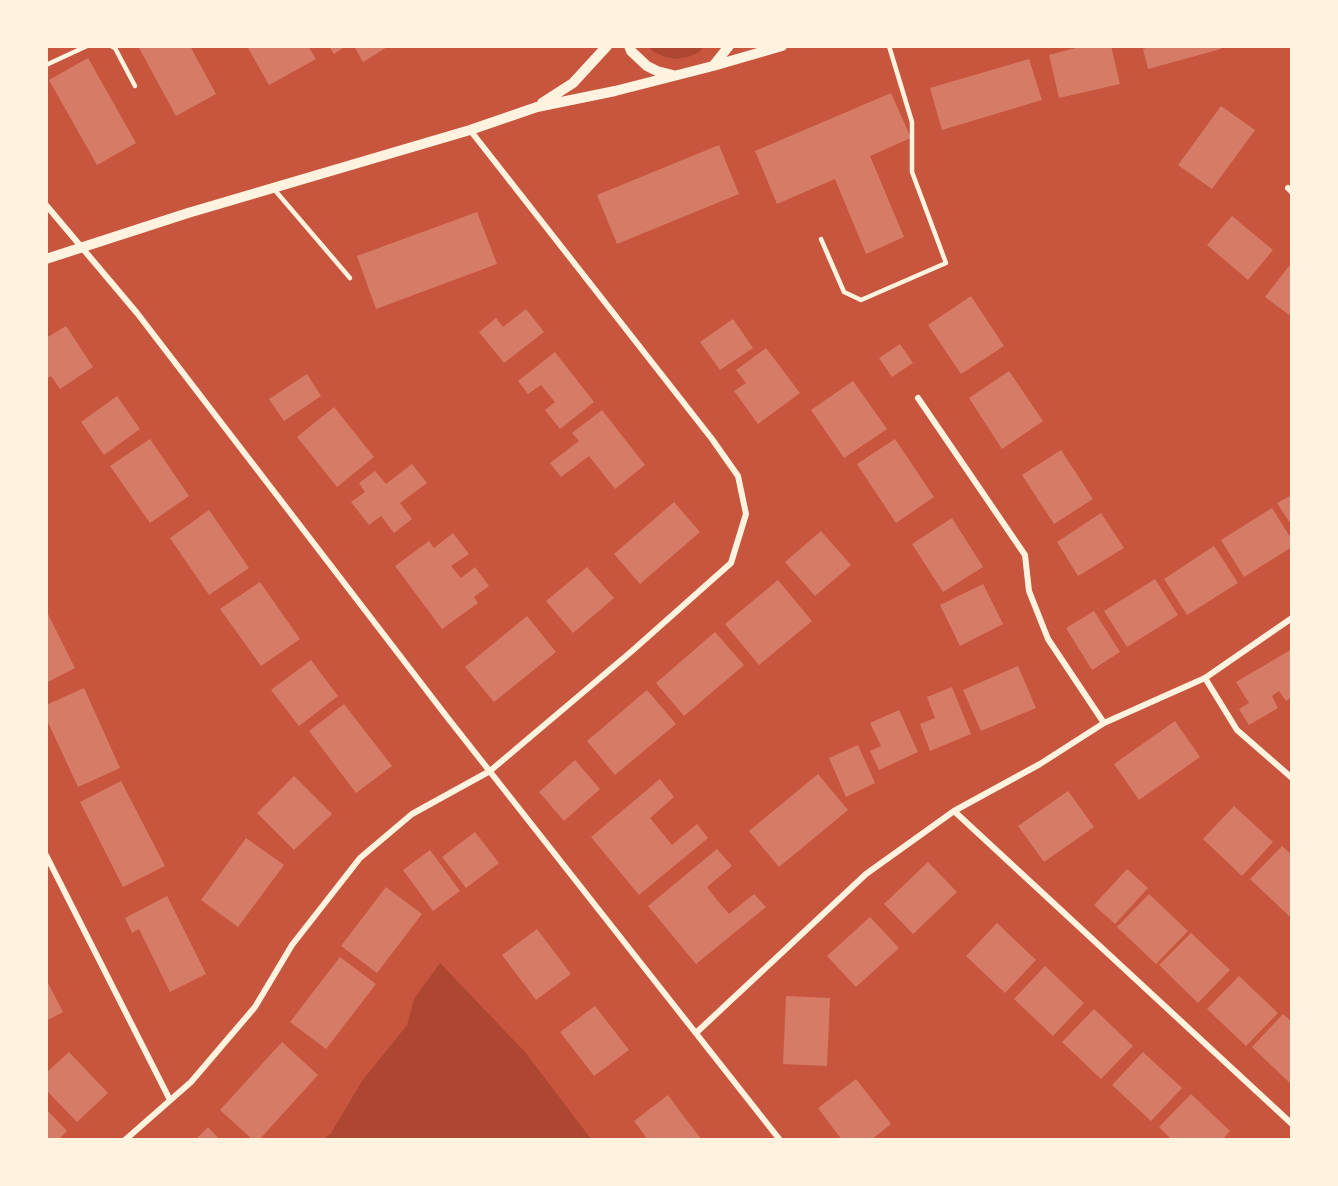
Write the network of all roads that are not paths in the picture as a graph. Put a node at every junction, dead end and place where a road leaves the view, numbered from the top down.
1 (87, 46) edge
2 (111, 46) edge
3 (608, 46) edge
4 (629, 46) edge
5 (729, 46) edge
6 (782, 46) edge
7 (889, 46) edge
8 (46, 65) edge
9 (713, 66) junction
10 (673, 75) junction
11 (135, 86) dead end
12 (537, 107) junction
13 (470, 130) junction
14 (273, 188) junction
15 (46, 205) edge
16 (821, 239) dead end
17 (82, 248) junction
18 (46, 259) edge
19 (350, 278) dead end
20 (918, 398) dead end
21 (1292, 618) edge
22 (1205, 678) junction
23 (1104, 723) junction
24 (490, 771) junction
25 (1292, 778) edge
26 (954, 811) junction
27 (46, 855) edge
28 (697, 1032) junction
29 (170, 1100) junction
30 (1292, 1124) edge
31 (125, 1140) edge
32 (780, 1140) edge

1 - 8 lane
2 - 11 lane
3 - 12 street
4 - 10 street
5 - 9 street
6 - 9 street
7 - 16 lane
9 - 10 street
10 - 12 street
12 - 13 street
13 - 14 street
13 - 24 street
14 - 17 street
14 - 19 lane
15 - 17 street
17 - 18 street
17 - 24 street
20 - 23 street
21 - 22 street
22 - 23 street
22 - 25 street
23 - 26 street
24 - 28 street
24 - 29 street
26 - 28 street
26 - 30 street
27 - 29 street
28 - 32 street
29 - 31 street

